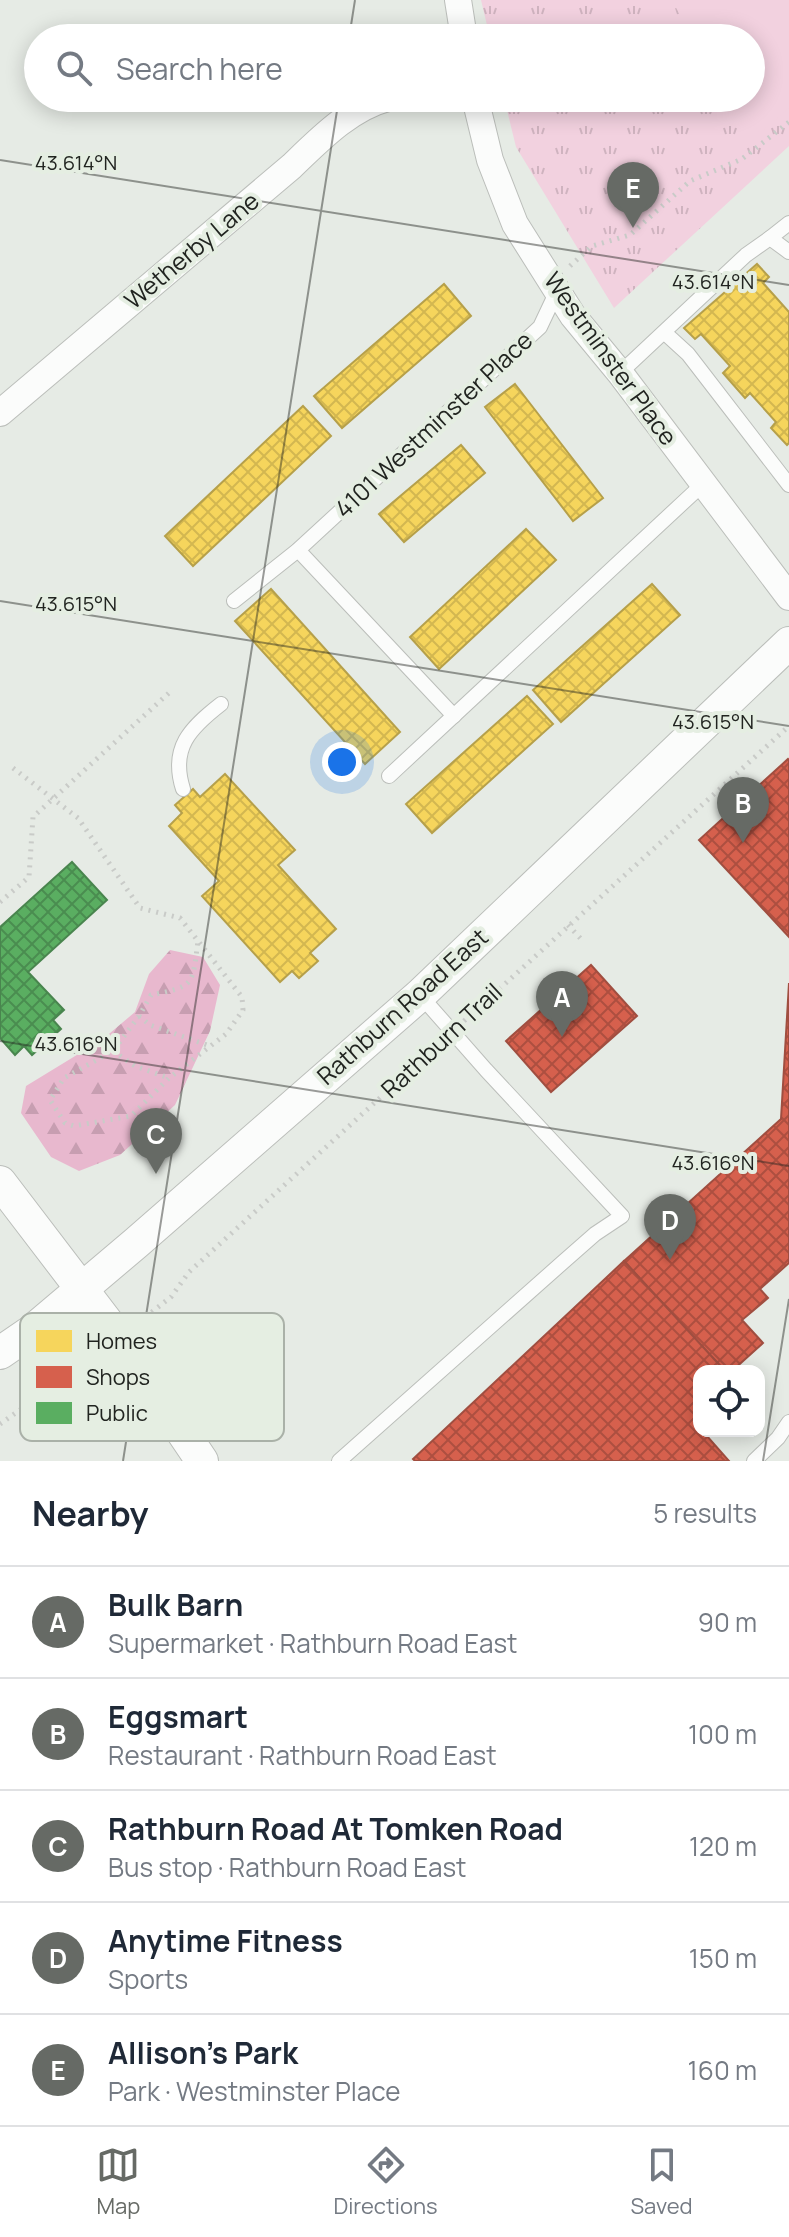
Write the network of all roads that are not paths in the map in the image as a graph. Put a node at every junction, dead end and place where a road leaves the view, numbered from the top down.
1 (458, 0) edge
2 (462, 24) edge
3 (357, 112) edge
4 (478, 112) edge
5 (789, 223) edge
6 (770, 238) junction
7 (789, 252) edge
8 (557, 291) junction
9 (665, 333) junction
10 (620, 373) junction
11 (0, 413) edge
12 (703, 484) junction
13 (789, 485) edge
14 (298, 550) junction
15 (789, 597) edge
16 (234, 601) dead end
17 (789, 643) edge
18 (221, 704) dead end
19 (454, 716) junction
20 (389, 776) dead end
21 (183, 789) dead end
22 (420, 995) junction
23 (0, 1182) edge
24 (81, 1289) junction
25 (53, 1313) edge
26 (100, 1313) edge
27 (20, 1339) edge
28 (0, 1353) edge
29 (789, 1422) edge
30 (189, 1441) edge
31 (202, 1461) edge
32 (339, 1461) edge
33 (754, 1461) edge

1 - 2 street
3 - 11 street, Wetherby Lane
4 - 8 street, Westminster Place
5 - 6 lane
6 - 7 lane
6 - 9 lane
8 - 10 street, Westminster Place
8 - 14 lane, 4101 Westminster Place
9 - 10 lane
9 - 13 lane
10 - 12 street, Westminster Place
12 - 15 street, Westminster Place
12 - 19 lane
14 - 16 lane, 4101 Westminster Place
14 - 19 lane
17 - 22 street, Rathburn Road East
18 - 21 lane
19 - 20 lane
22 - 24 street, Rathburn Road East
22 - 32 lane
23 - 24 street
24 - 25 street, Rathburn Road East
24 - 26 street
27 - 28 street, Rathburn Road East
29 - 33 lane
30 - 31 street

